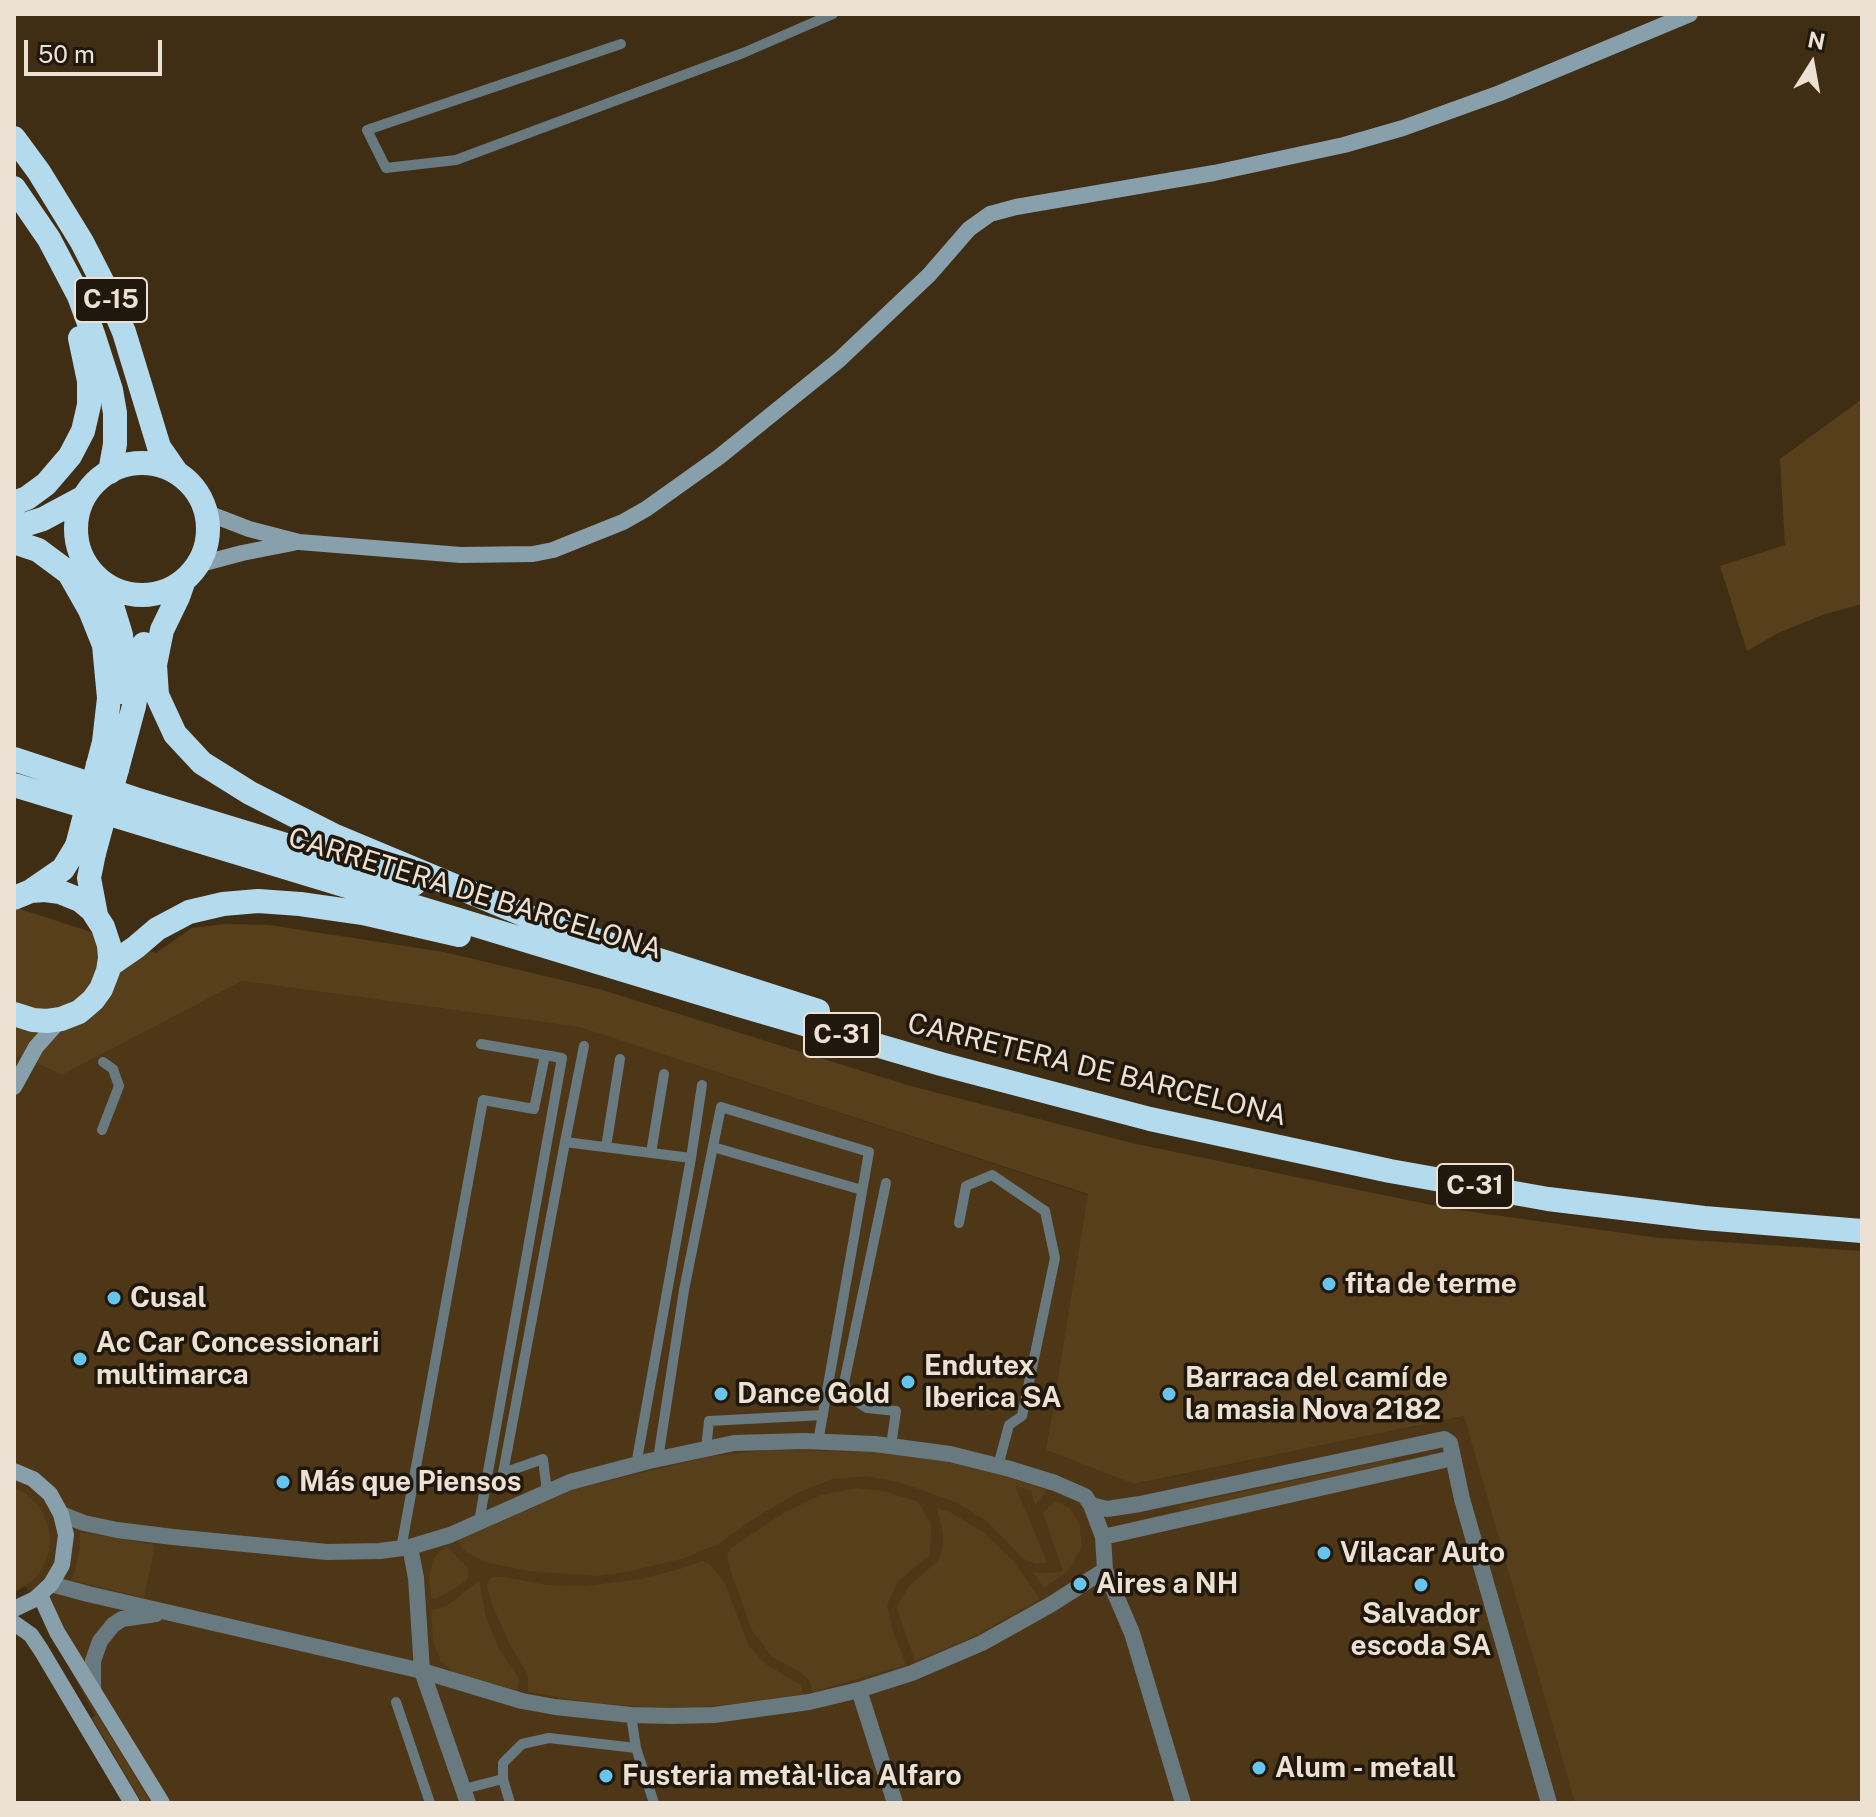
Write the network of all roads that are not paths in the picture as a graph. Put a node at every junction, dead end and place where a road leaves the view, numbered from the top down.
1 (833, 14) edge
2 (1690, 14) edge
3 (621, 44) dead end
4 (14, 138) edge
5 (14, 188) edge
6 (79, 296) junction
7 (110, 472) junction
8 (179, 475) junction
9 (84, 497) junction
10 (14, 503) edge
11 (205, 512) junction
12 (14, 525) edge
13 (14, 542) edge
14 (299, 542) junction
15 (182, 578) junction
16 (99, 579) junction
17 (14, 759) edge
18 (106, 759) junction
19 (14, 785) edge
20 (85, 849) junction
21 (22, 894) edge
22 (517, 912) junction
23 (96, 915) junction
24 (545, 946) junction
25 (110, 965) junction
26 (14, 1014) edge
27 (61, 1019) junction
28 (481, 1044) dead end
29 (584, 1046) dead end
30 (545, 1055) junction
31 (620, 1059) dead end
32 (103, 1062) dead end
33 (664, 1074) dead end
34 (702, 1085) dead end
35 (14, 1087) edge
36 (1140, 1117) junction
37 (102, 1130) dead end
38 (565, 1142) junction
39 (606, 1147) junction
40 (713, 1147) junction
41 (651, 1153) junction
42 (691, 1158) junction
43 (886, 1183) dead end
44 (862, 1190) junction
45 (959, 1223) dead end
46 (1862, 1231) edge
47 (823, 1415) junction
48 (818, 1442) junction
49 (891, 1446) junction
50 (706, 1449) junction
51 (1453, 1458) junction
52 (658, 1459) junction
53 (636, 1465) junction
54 (998, 1466) junction
55 (14, 1471) edge
56 (547, 1492) junction
57 (1091, 1505) junction
58 (61, 1514) junction
59 (479, 1522) junction
60 (1103, 1537) junction
61 (406, 1548) junction
62 (1105, 1570) junction
63 (46, 1590) junction
64 (14, 1609) edge
65 (166, 1612) junction
66 (14, 1623) edge
67 (422, 1671) junction
68 (93, 1690) junction
69 (859, 1690) junction
70 (396, 1702) dead end
71 (631, 1715) junction
72 (636, 1748) junction
73 (503, 1779) junction
74 (466, 1796) edge
75 (132, 1803) edge
76 (162, 1803) edge
77 (430, 1803) edge
78 (510, 1803) edge
79 (654, 1803) edge
80 (895, 1803) edge
81 (1183, 1803) edge
82 (1549, 1803) edge

1 - 3 lane
2 - 14 street
4 - 8 highway, C-15
5 - 6 highway, C-15
6 - 7 highway, C-15
6 - 10 highway
7 - 8 highway
7 - 9 highway
8 - 11 highway, C-15
9 - 12 highway
9 - 16 highway
11 - 14 street
11 - 15 highway
13 - 18 highway
14 - 15 street
15 - 16 highway
15 - 18 highway
15 - 22 highway
16 - 18 highway
17 - 22 highway
18 - 20 highway, bridge
19 - 24 highway, CARRETERA DE BARCELONA / C-31
20 - 21 highway
20 - 23 highway
21 - 23 highway
22 - 36 highway
23 - 25 highway
24 - 25 highway
24 - 36 highway, CARRETERA DE BARCELONA / C-31
25 - 27 highway
26 - 27 highway
27 - 35 street
28 - 30 lane
29 - 38 lane
30 - 59 lane
30 - 61 lane
31 - 39 lane
32 - 37 lane
33 - 41 lane
34 - 42 lane
36 - 46 highway, CARRETERA DE BARCELONA / C-31
38 - 39 lane
38 - 56 lane
39 - 41 lane
40 - 44 lane
40 - 44 lane
40 - 52 lane
41 - 42 lane
42 - 53 lane
43 - 49 lane
44 - 47 lane
45 - 54 lane
47 - 48 lane
47 - 50 lane
48 - 49 street
48 - 50 street
49 - 54 street
50 - 52 street
51 - 57 street
51 - 60 street
51 - 82 street
52 - 53 street
53 - 56 street
54 - 57 street
55 - 58 street
56 - 59 street
57 - 60 street
58 - 61 street
58 - 63 street
59 - 61 street
60 - 62 street
61 - 67 street
62 - 69 street
62 - 81 street
63 - 64 street
63 - 65 street
63 - 68 street
65 - 67 street
65 - 68 street
66 - 75 street
67 - 71 street
67 - 74 street
68 - 76 street
69 - 71 street
69 - 80 street
70 - 77 lane
71 - 72 lane
72 - 73 lane
72 - 79 lane
73 - 74 lane
73 - 78 lane

